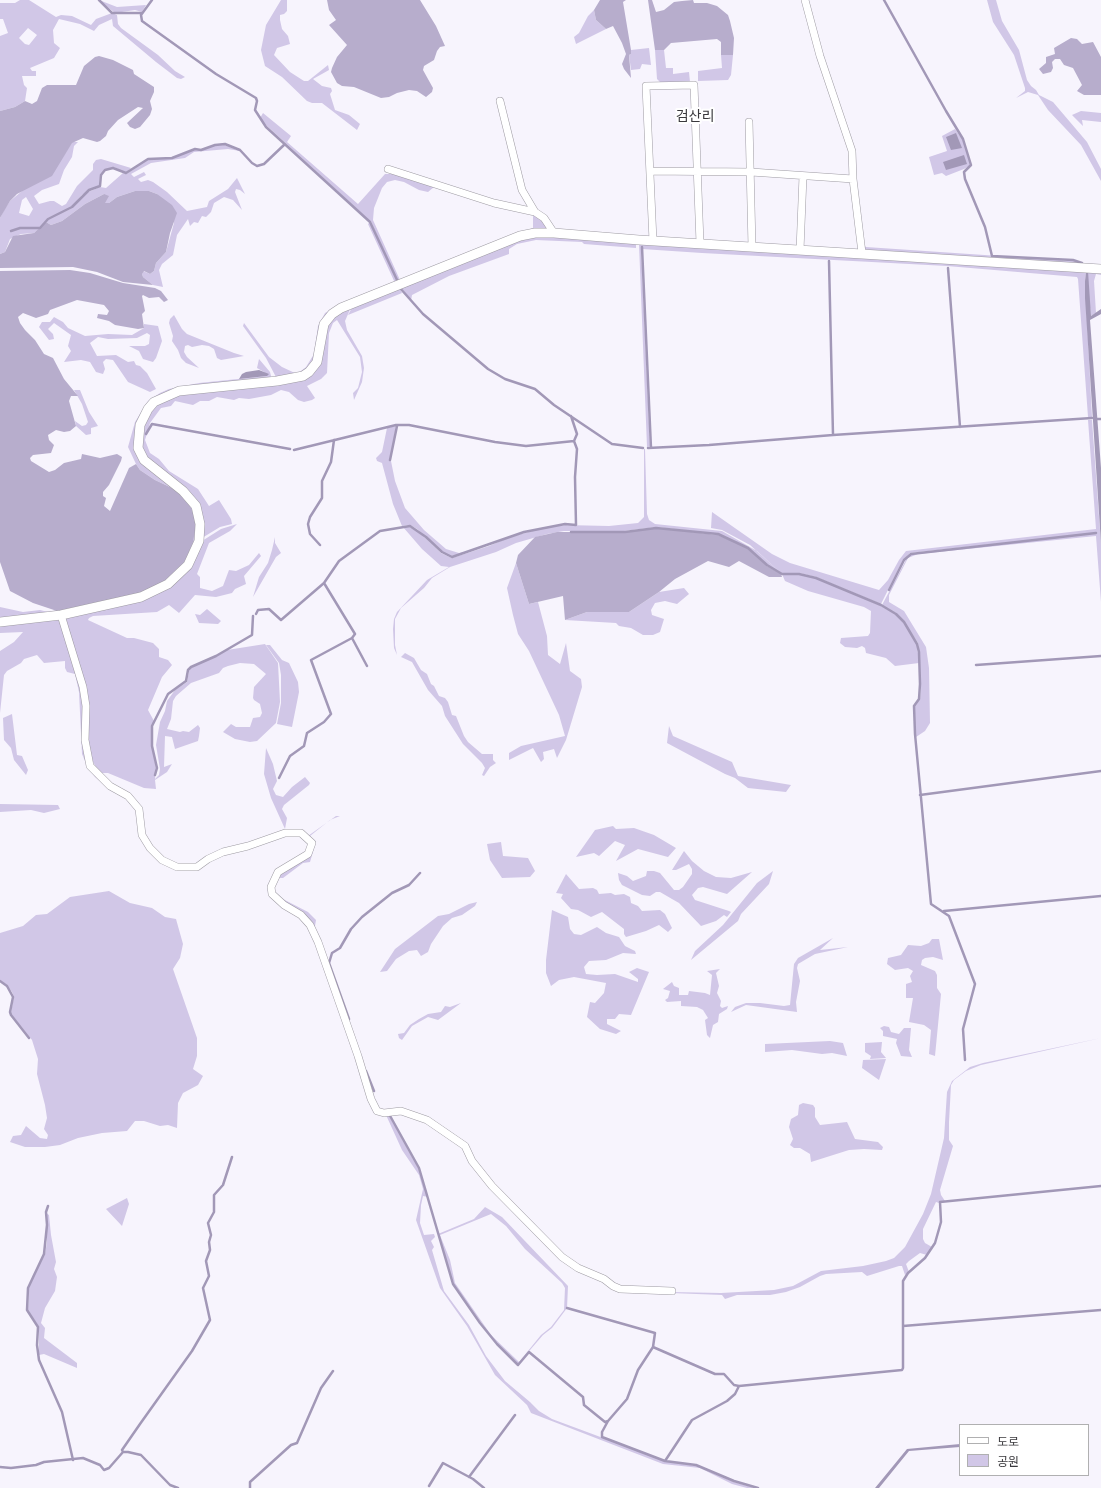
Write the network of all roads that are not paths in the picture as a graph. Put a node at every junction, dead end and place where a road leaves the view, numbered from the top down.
1 (805, 0) edge
2 (500, 101) dead end
3 (749, 122) dead end
4 (388, 169) dead end
5 (650, 171) junction
6 (699, 171) junction
7 (751, 172) junction
8 (803, 176) junction
9 (853, 179) junction
10 (535, 212) junction
11 (554, 233) junction
12 (653, 241) junction
13 (700, 243) junction
14 (752, 247) junction
15 (800, 250) junction
16 (862, 254) junction
17 (1101, 269) edge
18 (61, 615) junction
19 (0, 622) edge
20 (672, 1291) dead end

1 - 9 street
2 - 10 street
3 - 7 street
4 - 10 street
5 - 6 street
5 - 6 street
5 - 12 street
6 - 7 street
6 - 13 street
7 - 8 street
7 - 14 street
8 - 9 street
8 - 15 street
9 - 16 street
10 - 11 street
11 - 12 street
11 - 18 street
12 - 13 street
13 - 14 street
14 - 15 street
15 - 16 street
16 - 17 street
18 - 19 street
18 - 20 street

